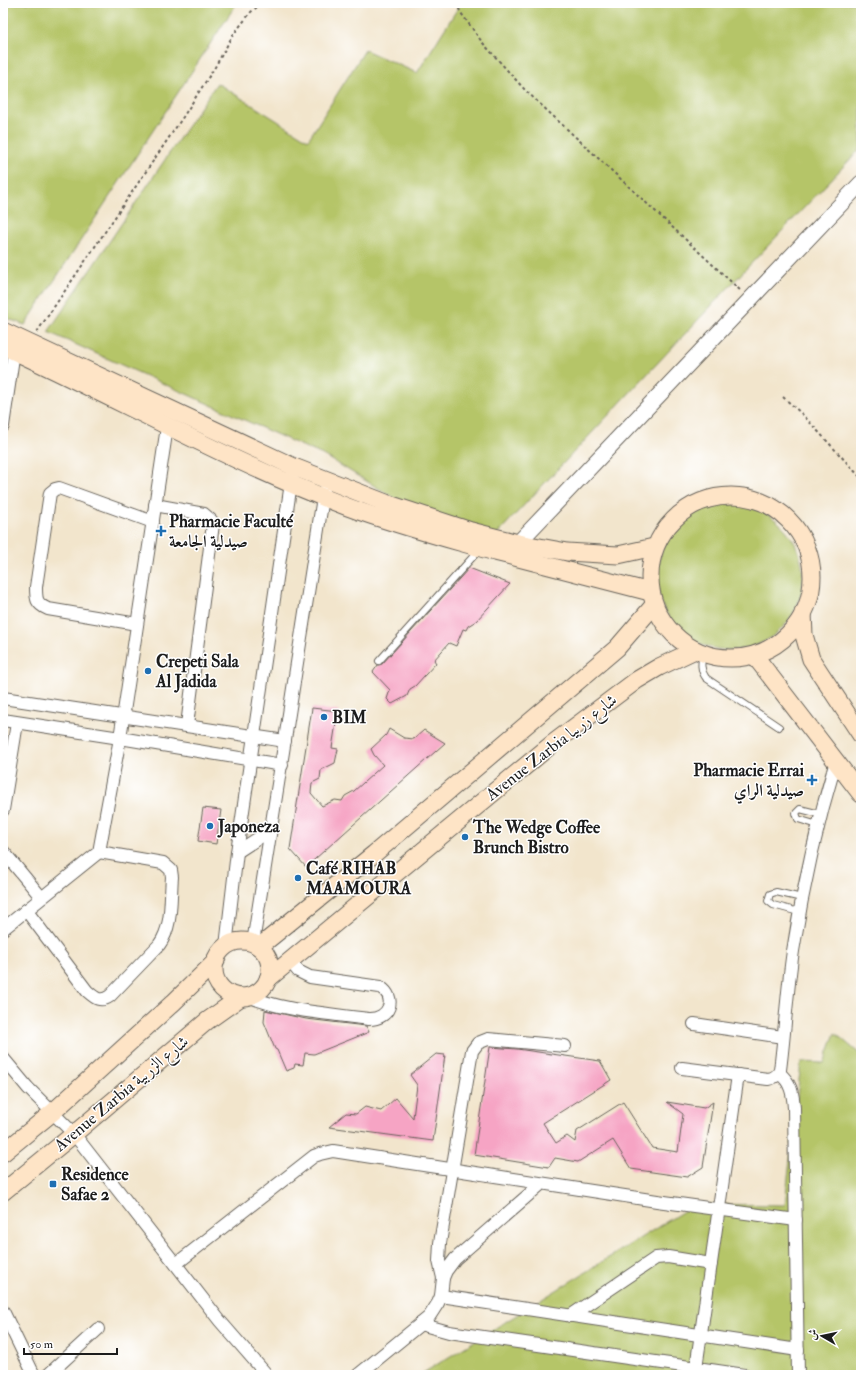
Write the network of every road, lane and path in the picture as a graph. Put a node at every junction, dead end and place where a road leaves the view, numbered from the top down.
1 (262, 3) edge
2 (456, 3) edge
3 (861, 183) edge
4 (750, 300) junction
5 (3, 331) edge
6 (29, 343) junction
7 (8, 349) edge
8 (783, 396) dead end
9 (3, 426) edge
10 (167, 427) junction
11 (292, 475) junction
12 (861, 478) edge
13 (327, 480) junction
14 (323, 497) junction
15 (155, 505) junction
16 (153, 522) junction
17 (518, 543) junction
18 (654, 547) junction
19 (482, 548) junction
20 (652, 599) junction
21 (803, 614) junction
22 (137, 624) junction
23 (699, 652) junction
24 (754, 655) junction
25 (378, 662) dead end
26 (3, 698) edge
27 (123, 716) junction
28 (3, 720) edge
29 (17, 723) junction
30 (187, 726) junction
31 (779, 727) dead end
32 (861, 735) edge
33 (254, 736) junction
34 (120, 738) junction
35 (285, 741) junction
36 (250, 760) junction
37 (836, 761) junction
38 (282, 765) junction
39 (861, 794) edge
40 (3, 810) edge
41 (272, 830) junction
42 (3, 851) edge
43 (99, 852) junction
44 (237, 852) junction
45 (42, 897) junction
46 (802, 898) junction
47 (26, 910) junction
48 (799, 912) junction
49 (3, 929) edge
50 (256, 945) junction
51 (226, 946) junction
52 (216, 961) junction
53 (290, 961) junction
54 (268, 978) junction
55 (244, 997) junction
56 (694, 1024) dead end
57 (783, 1037) junction
58 (565, 1046) dead end
59 (3, 1058) edge
60 (682, 1068) dead end
61 (779, 1073) junction
62 (738, 1075) junction
63 (53, 1112) junction
64 (74, 1134) junction
65 (3, 1153) edge
66 (452, 1170) junction
67 (541, 1184) junction
68 (3, 1192) edge
69 (719, 1209) junction
70 (796, 1220) junction
71 (176, 1264) junction
72 (711, 1264) junction
73 (443, 1278) junction
74 (441, 1296) junction
75 (3, 1311) edge
76 (570, 1316) junction
77 (420, 1324) junction
78 (98, 1329) dead end
79 (701, 1336) junction
80 (798, 1350) junction
81 (695, 1372) edge
82 (34, 1375) edge
83 (48, 1375) edge
84 (268, 1375) edge
85 (358, 1375) edge
86 (745, 1375) edge
87 (798, 1375) edge

1 - 6 path
2 - 4 path
3 - 4 street
4 - 17 street
5 - 6 main road
6 - 11 main road
7 - 9 street
7 - 10 main road
8 - 12 path
10 - 11 main road
10 - 15 street
11 - 13 main road
11 - 14 main road
11 - 33 street
13 - 14 street
13 - 17 main road
14 - 19 main road
14 - 35 street
15 - 16 street
15 - 30 street
16 - 22 street
16 - 22 street
17 - 18 main road
18 - 20 main road
18 - 21 main road
19 - 20 main road
19 - 25 lane
20 - 23 main road
20 - 50 main road, Avenue Zarbia شارع زربيا
21 - 24 main road
21 - 32 main road
22 - 27 street
23 - 24 main road
23 - 31 lane
23 - 53 main road, Avenue Zarbia شارع زربيا
24 - 37 main road
26 - 27 street
27 - 30 street
27 - 34 street
28 - 29 street
29 - 34 street
29 - 40 street
30 - 33 street
33 - 35 street
33 - 36 street
34 - 36 street
34 - 43 street
35 - 38 street
36 - 38 street
36 - 44 street
37 - 39 main road
37 - 46 street
38 - 41 street
41 - 44 street
41 - 50 street
42 - 45 street
43 - 45 street
43 - 47 street
44 - 51 street
45 - 47 street
46 - 48 street
46 - 48 lane
47 - 49 street
48 - 57 street
50 - 51 main road
50 - 54 main road
51 - 52 main road
52 - 55 main road
52 - 63 main road, Avenue Zarbia شارع الزربية
53 - 54 main road, Avenue Zarbia شارع زربيا
53 - 55 street
54 - 55 main road
55 - 64 main road, Avenue Zarbia شارع الزربية
56 - 57 street
57 - 61 street
58 - 66 street
59 - 63 street
60 - 62 street
61 - 62 street
61 - 70 street
62 - 69 street
63 - 64 street
63 - 65 main road, Avenue Zarbia شارع الزربية
64 - 68 main road, Avenue Zarbia شارع الزربية
64 - 71 street
66 - 67 street
66 - 71 street
66 - 73 street
67 - 69 street
67 - 73 street
69 - 70 street
69 - 72 street
70 - 80 street
71 - 84 street
72 - 76 street
72 - 79 street
73 - 74 street
74 - 76 street
74 - 77 street
75 - 82 street
76 - 79 street
77 - 81 street
77 - 85 street
78 - 83 street
79 - 80 street
79 - 81 street
80 - 87 street
81 - 86 street

